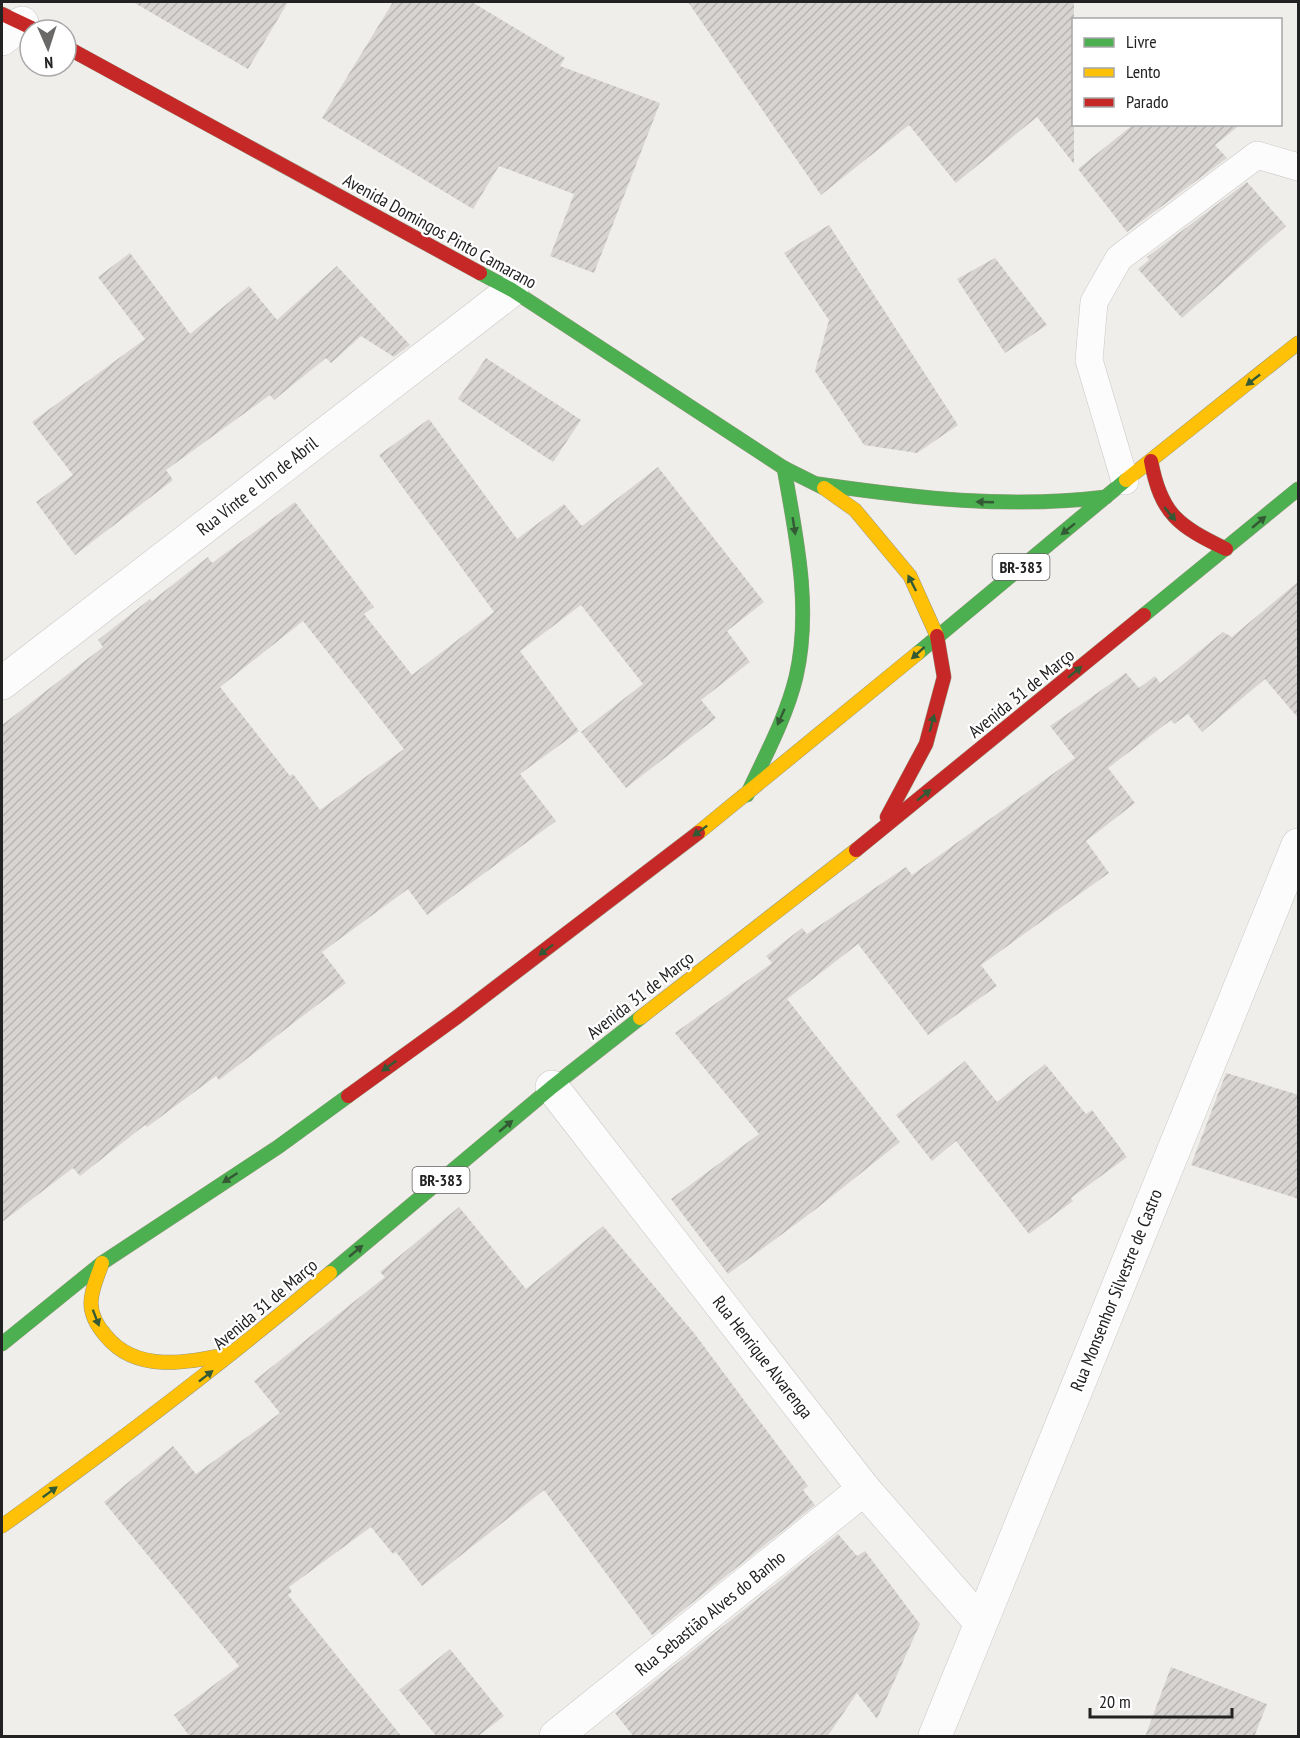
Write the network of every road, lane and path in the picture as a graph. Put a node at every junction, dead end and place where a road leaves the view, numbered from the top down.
1 (78, 53) edge
2 (1299, 167) edge
3 (512, 290) junction
4 (1299, 344) edge
5 (1151, 460) junction
6 (784, 468) junction
7 (818, 484) junction
8 (1116, 489) junction
9 (1299, 489) edge
10 (1226, 549) junction
11 (937, 636) junction
12 (2, 683) edge
13 (747, 795) junction
14 (879, 832) junction
15 (1299, 845) edge
16 (552, 1087) junction
17 (102, 1263) junction
18 (2, 1344) edge
19 (236, 1352) junction
20 (864, 1489) junction
21 (2, 1526) edge
22 (980, 1622) junction
23 (556, 1737) edge
24 (935, 1737) edge

1 - 3 main road, Avenida Domingos Pinto Camarano
2 - 8 lane
3 - 6 main road, Avenida Domingos Pinto Camarano
3 - 12 street, Rua Vinte e Um de Abril
4 -> 5 main road, BR-383
5 - 8 main road, BR-383
5 -> 10 main road
6 - 7 main road, Avenida Domingos Pinto Camarano
6 -> 13 main road
8 -> 7 main road
11 -> 7 main road
8 -> 11 main road, BR-383
10 -> 9 main road, Avenida 31 de Março / BR-383
14 -> 10 main road, Avenida 31 de Março / BR-383
11 -> 13 main road, BR-383
14 -> 11 main road
13 -> 17 main road, BR-383
14 - 16 main road, Avenida 31 de Março / BR-383
15 - 22 street, Rua Monsenhor Silvestre de Castro
19 -> 16 main road, Avenida 31 de Março / BR-383
16 - 20 street, Rua Henrique Alvarenga
17 - 18 main road, BR-383
17 -> 19 main road
21 -> 19 main road, Avenida 31 de Março / BR-383
20 - 22 street, Rua Henrique Alvarenga
20 - 23 street, Rua Sebastião Alves do Banho
22 - 24 street, Rua Monsenhor Silvestre de Castro

